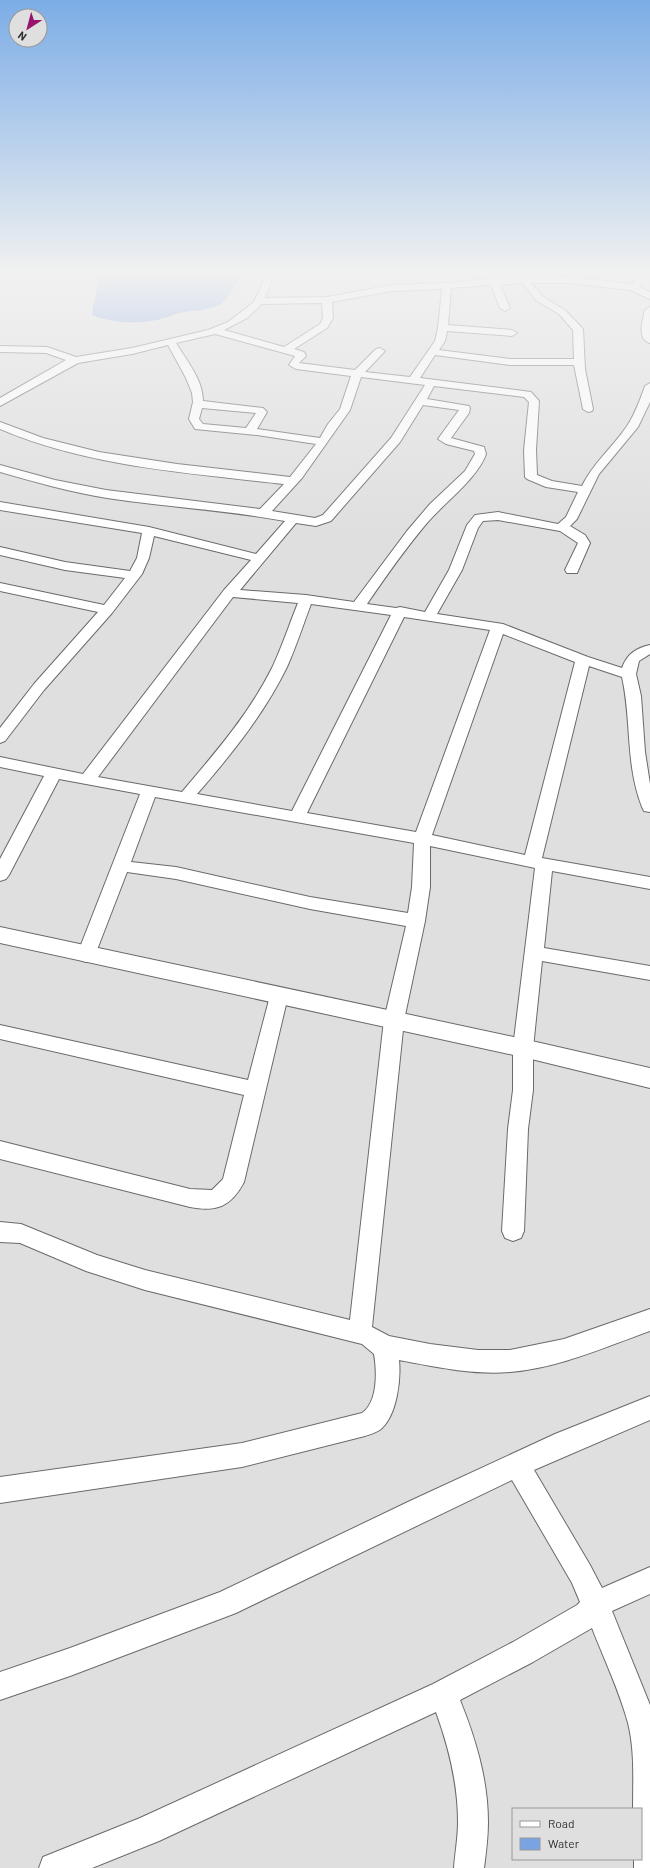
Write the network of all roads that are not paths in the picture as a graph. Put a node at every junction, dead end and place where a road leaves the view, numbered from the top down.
1 (75, 360) edge
2 (182, 360) edge
3 (297, 360) edge
4 (370, 360) edge
5 (428, 360) edge
6 (564, 360) edge
7 (578, 362) joint
8 (356, 374) junction
9 (413, 381) junction
10 (432, 383) junction
11 (650, 386) edge
12 (420, 401) junction
13 (0, 404) edge
14 (197, 404) junction
15 (588, 409) dead end
16 (0, 425) edge
17 (249, 432) junction
18 (323, 442) junction
19 (0, 468) edge
20 (293, 481) junction
21 (586, 490) junction
22 (0, 506) edge
23 (264, 513) junction
24 (293, 519) junction
25 (562, 527) junction
26 (149, 531) junction
27 (0, 551) edge
28 (258, 558) junction
29 (572, 570) dead end
30 (133, 576) junction
31 (0, 587) edge
32 (229, 593) junction
33 (306, 599) junction
34 (358, 606) junction
35 (108, 610) junction
36 (400, 611) junction
37 (429, 616) junction
38 (498, 627) junction
39 (650, 649) edge
40 (583, 660) junction
41 (629, 675) junction
42 (634, 693) junction
43 (650, 693) edge
44 (0, 738) edge
45 (0, 762) edge
46 (54, 773) junction
47 (87, 780) junction
48 (150, 790) junction
49 (646, 791) edge
50 (187, 796) junction
51 (650, 808) edge
52 (297, 817) junction
53 (422, 839) junction
54 (538, 863) junction
55 (121, 866) junction
56 (0, 875) edge
57 (650, 883) edge
58 (416, 921) junction
59 (0, 935) edge
60 (535, 953) junction
61 (86, 955) junction
62 (650, 973) edge
63 (279, 996) junction
64 (394, 1020) junction
65 (0, 1032) edge
66 (523, 1048) junction
67 (650, 1078) edge
68 (255, 1090) junction
69 (0, 1150) edge
70 (512, 1231) dead end
71 (0, 1232) edge
72 (650, 1320) edge
73 (360, 1333) junction
74 (383, 1346) junction
75 (650, 1408) edge
76 (517, 1465) junction
77 (0, 1490) edge
78 (650, 1580) edge
79 (596, 1605) junction
80 (0, 1686) edge
81 (443, 1694) junction
82 (649, 1865) edge
83 (54, 1868) edge
84 (469, 1868) edge

1 - 13 street
2 - 14 street
3 - 8 street
4 - 8 street
5 - 9 street
6 - 7 street
7 - 15 street
8 - 9 street
8 - 18 street
9 - 10 street
10 - 12 street
10 - 21 street
11 - 21 street
12 - 24 street
12 - 34 street
14 - 17 street
14 - 17 street
16 - 20 street
17 - 18 street
18 - 20 street
19 - 23 street
20 - 23 street
21 - 25 street
22 - 26 street
23 - 24 street
24 - 28 street
25 - 29 street
25 - 37 street
26 - 28 street
26 - 30 street
27 - 30 street
28 - 32 street
30 - 35 street
31 - 35 street
32 - 33 street
32 - 47 street
33 - 34 street
33 - 50 street
34 - 36 street
35 - 44 street
36 - 37 street
36 - 52 street
37 - 38 street
38 - 40 street
38 - 53 street
39 - 41 street
40 - 41 street
40 - 54 street
41 - 42 street
42 - 43 street
42 - 49 street
45 - 46 street
46 - 47 street
46 - 56 street
47 - 48 street
48 - 50 street
48 - 55 street
49 - 51 street
50 - 52 street
52 - 53 street
53 - 54 street
53 - 58 street
54 - 57 street
54 - 60 street
55 - 58 street
55 - 61 street
58 - 64 street
59 - 61 street
60 - 62 street
60 - 66 street
61 - 63 street
63 - 64 street
63 - 68 street
64 - 66 street
64 - 73 street
65 - 68 street
66 - 67 street
66 - 70 street
68 - 69 street
71 - 73 street
72 - 74 street
73 - 74 street
74 - 77 street
75 - 76 street
76 - 79 street
76 - 80 street
78 - 79 street
79 - 81 street
79 - 82 street
81 - 83 street
81 - 84 street

